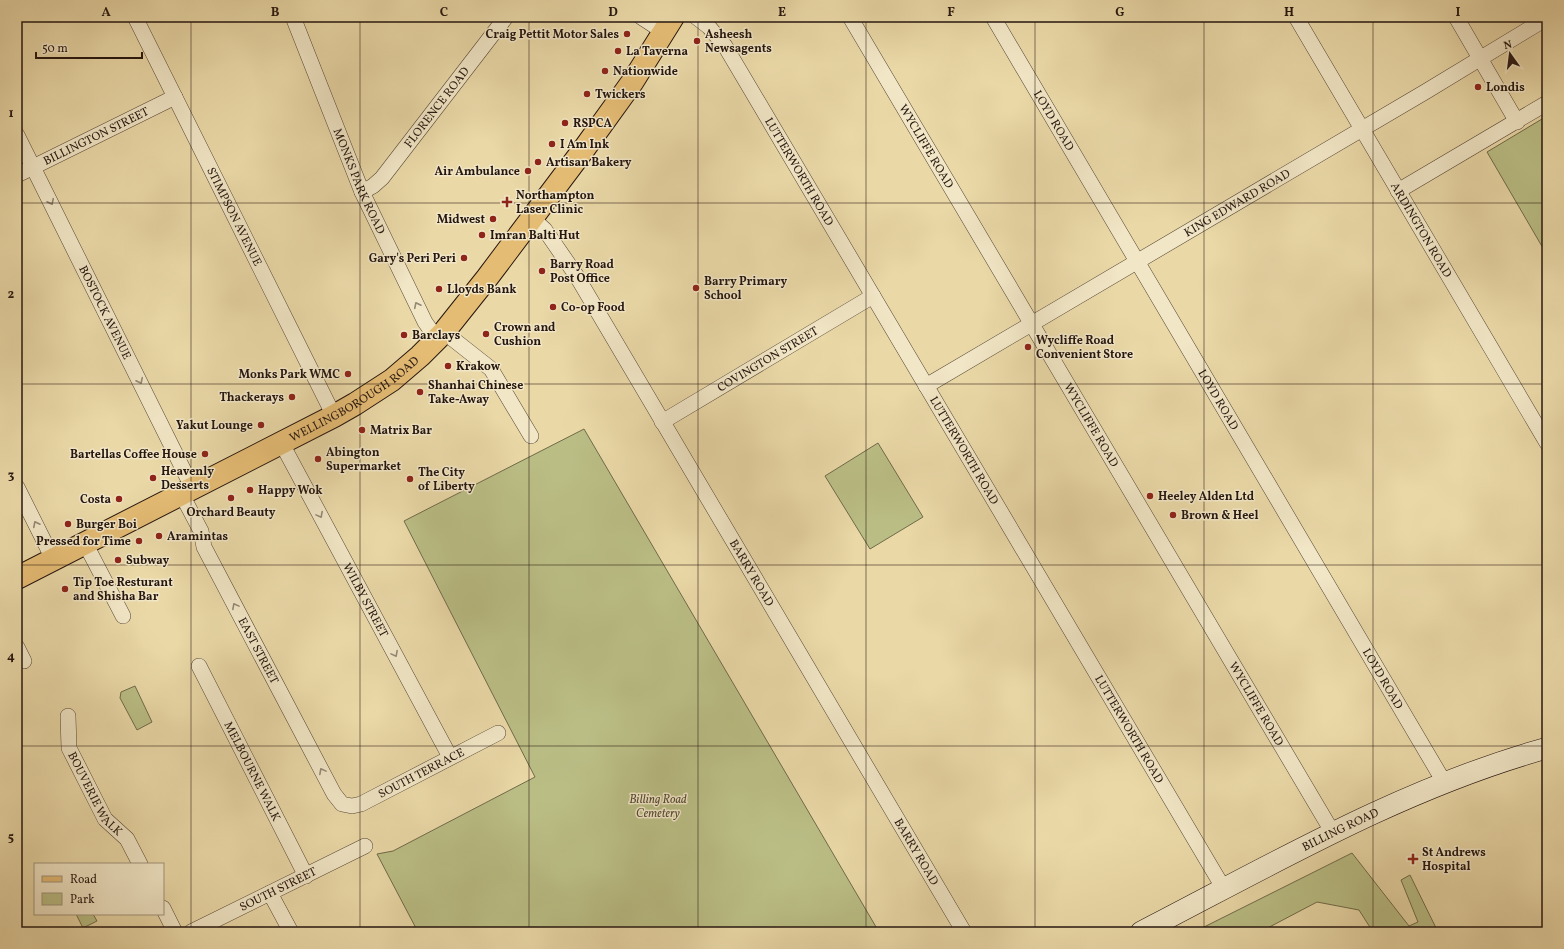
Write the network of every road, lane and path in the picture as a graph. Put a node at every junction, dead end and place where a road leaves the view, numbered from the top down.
1 (135, 17) edge
2 (293, 17) edge
3 (506, 17) edge
4 (641, 17) edge
5 (696, 17) edge
6 (850, 17) edge
7 (993, 17) edge
8 (1296, 17) edge
9 (1456, 17) edge
10 (1547, 18) edge
11 (669, 24) edge
12 (1480, 58) junction
13 (174, 97) junction
14 (1547, 103) edge
15 (1517, 122) junction
16 (1362, 128) junction
17 (17, 135) edge
18 (33, 167) junction
19 (17, 175) edge
20 (1398, 191) junction
21 (362, 192) junction
22 (532, 218) junction
23 (1138, 261) junction
24 (873, 296) junction
25 (1033, 324) junction
26 (441, 335) junction
27 (926, 386) junction
28 (334, 416) junction
29 (662, 422) junction
30 (531, 436) dead end
31 (1547, 443) edge
32 (282, 444) junction
33 (17, 487) edge
34 (188, 492) junction
35 (85, 543) junction
36 (53, 559) junction
37 (17, 578) edge
38 (123, 616) dead end
39 (17, 647) edge
40 (24, 661) dead end
41 (199, 666) dead end
42 (68, 716) dead end
43 (498, 733) dead end
44 (1547, 748) edge
45 (450, 757) junction
46 (1444, 782) junction
47 (342, 804) joint
48 (1333, 833) junction
49 (365, 846) dead end
50 (139, 863) edge
51 (306, 876) junction
52 (1224, 889) junction
53 (270, 893) junction
54 (164, 910) edge
55 (176, 932) edge
56 (191, 932) edge
57 (291, 932) edge
58 (964, 932) edge
59 (1141, 932) edge

1 - 13 street, STIMPSON AVENUE
2 - 21 street, MONKS PARK ROAD
3 - 21 street, FLORENCE ROAD
4 - 11 street
5 - 24 street, LUTTERWORTH ROAD
6 - 25 street, WYCLIFFE ROAD
7 - 23 street, LOYD ROAD
8 - 16 street, ARDINGTON ROAD
9 - 12 street
10 - 12 street, KING EDWARD ROAD
11 - 22 main road, WELLINGBOROUGH ROAD
12 - 15 street
12 - 16 street, KING EDWARD ROAD
13 - 18 street, BILLINGTON STREET
13 - 28 street, STIMPSON AVENUE
14 - 15 street
15 - 20 street
16 - 20 street, ARDINGTON ROAD
16 - 23 street, KING EDWARD ROAD
17 - 18 street, BOSTOCK AVENUE
18 - 19 street, BILLINGTON STREET
18 -> 34 street, BOSTOCK AVENUE
20 - 31 street, ARDINGTON ROAD
26 -> 21 street, MONKS PARK ROAD
22 - 26 main road, WELLINGBOROUGH ROAD
22 - 29 street, BARRY ROAD
23 - 25 street, KING EDWARD ROAD
23 - 46 street, LOYD ROAD
24 - 27 street, LUTTERWORTH ROAD
24 - 29 street, COVINGTON STREET
25 - 27 street, KING EDWARD ROAD
25 - 48 street, WYCLIFFE ROAD
26 - 28 main road, WELLINGBOROUGH ROAD
26 - 30 street, MONKS PARK ROAD
27 - 52 street, LUTTERWORTH ROAD
28 - 32 main road, WELLINGBOROUGH ROAD
29 - 58 street, BARRY ROAD
32 - 34 main road, WELLINGBOROUGH ROAD
32 -> 45 street, WILBY STREET
36 -> 33 street
34 - 35 main road, WELLINGBOROUGH ROAD
47 -> 34 street, EAST STREET
35 - 36 main road, WELLINGBOROUGH ROAD
35 - 38 street
36 - 37 main road, WELLINGBOROUGH ROAD
39 - 40 street
41 - 51 street, MELBOURNE WALK
42 - 50 street, BOUVERIE WALK
43 - 45 street, SOUTH TERRACE
44 - 46 street, BILLING ROAD
45 - 47 street, SOUTH TERRACE
46 - 48 street, BILLING ROAD
48 - 52 street, BILLING ROAD
49 - 51 street, SOUTH STREET
51 - 53 street, SOUTH STREET
52 - 59 street, BILLING ROAD
53 - 56 street, SOUTH STREET
53 - 57 street
54 - 55 street

